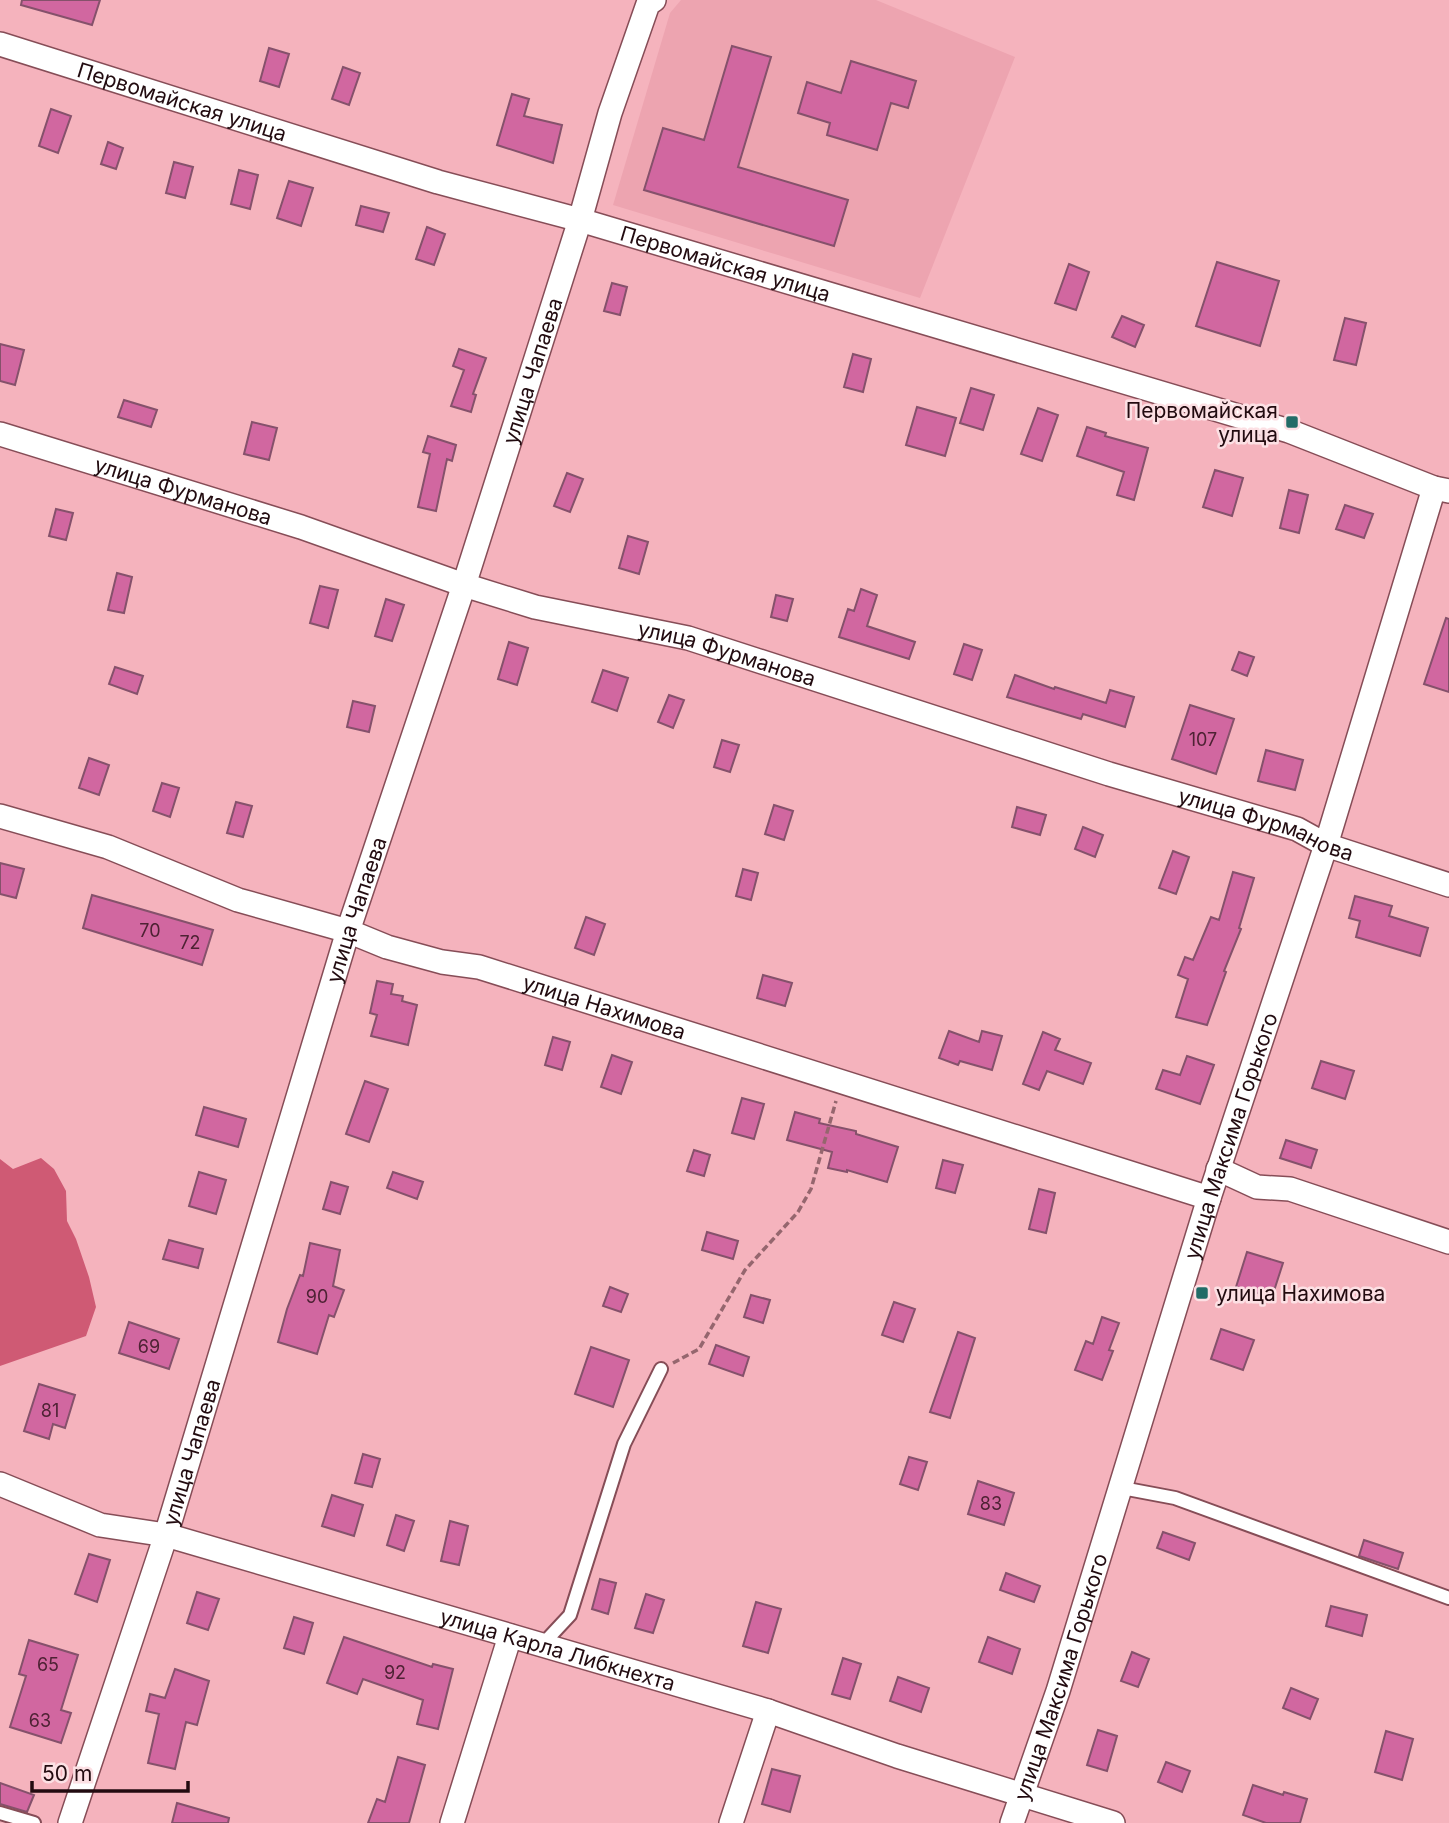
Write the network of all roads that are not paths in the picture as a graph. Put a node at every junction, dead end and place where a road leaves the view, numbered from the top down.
1 (654, 0) edge
2 (0, 44) edge
3 (580, 220) junction
4 (0, 434) edge
5 (1442, 490) edge
6 (464, 585) junction
7 (0, 816) edge
8 (1326, 845) junction
9 (1449, 885) edge
10 (348, 931) junction
11 (1218, 1169) junction
12 (1209, 1198) junction
13 (1449, 1242) edge
14 (661, 1369) road end
15 (0, 1484) edge
16 (1122, 1488) junction
17 (166, 1535) junction
18 (1449, 1598) edge
19 (510, 1636) junction
20 (542, 1645) junction
21 (768, 1712) junction
22 (1021, 1793) junction
23 (0, 1812) edge
24 (33, 1823) edge
25 (70, 1823) edge
26 (452, 1823) edge
27 (731, 1823) edge
28 (1012, 1823) edge
29 (1113, 1823) edge

1 - 3 street, улица Чапаева
2 - 3 street, Первомайская улица
3 - 5 street, Первомайская улица
3 - 6 street, улица Чапаева
4 - 6 street, улица Фурманова
5 - 8 street, улица Максима Горького
6 - 8 street, улица Фурманова
6 - 10 street, улица Чапаева
7 - 10 street, улица Нахимова
8 - 9 street, улица Фурманова
8 - 11 street, улица Максима Горького
10 - 12 street, улица Нахимова
10 - 17 street, улица Чапаева
11 - 12 street, улица Максима Горького
11 - 13 street
12 - 16 street, улица Максима Горького
14 - 20 lane
15 - 17 street, улица Карла Либкнехта
16 - 18 lane
16 - 22 street, улица Максима Горького
17 - 19 street, улица Карла Либкнехта
17 - 25 street, улица Чапаева
19 - 20 street, улица Карла Либкнехта
19 - 26 street
20 - 21 street, улица Карла Либкнехта
21 - 22 street, улица Карла Либкнехта
21 - 27 street
22 - 28 street, улица Максима Горького
22 - 29 street, улица Карла Либкнехта
23 - 24 lane

